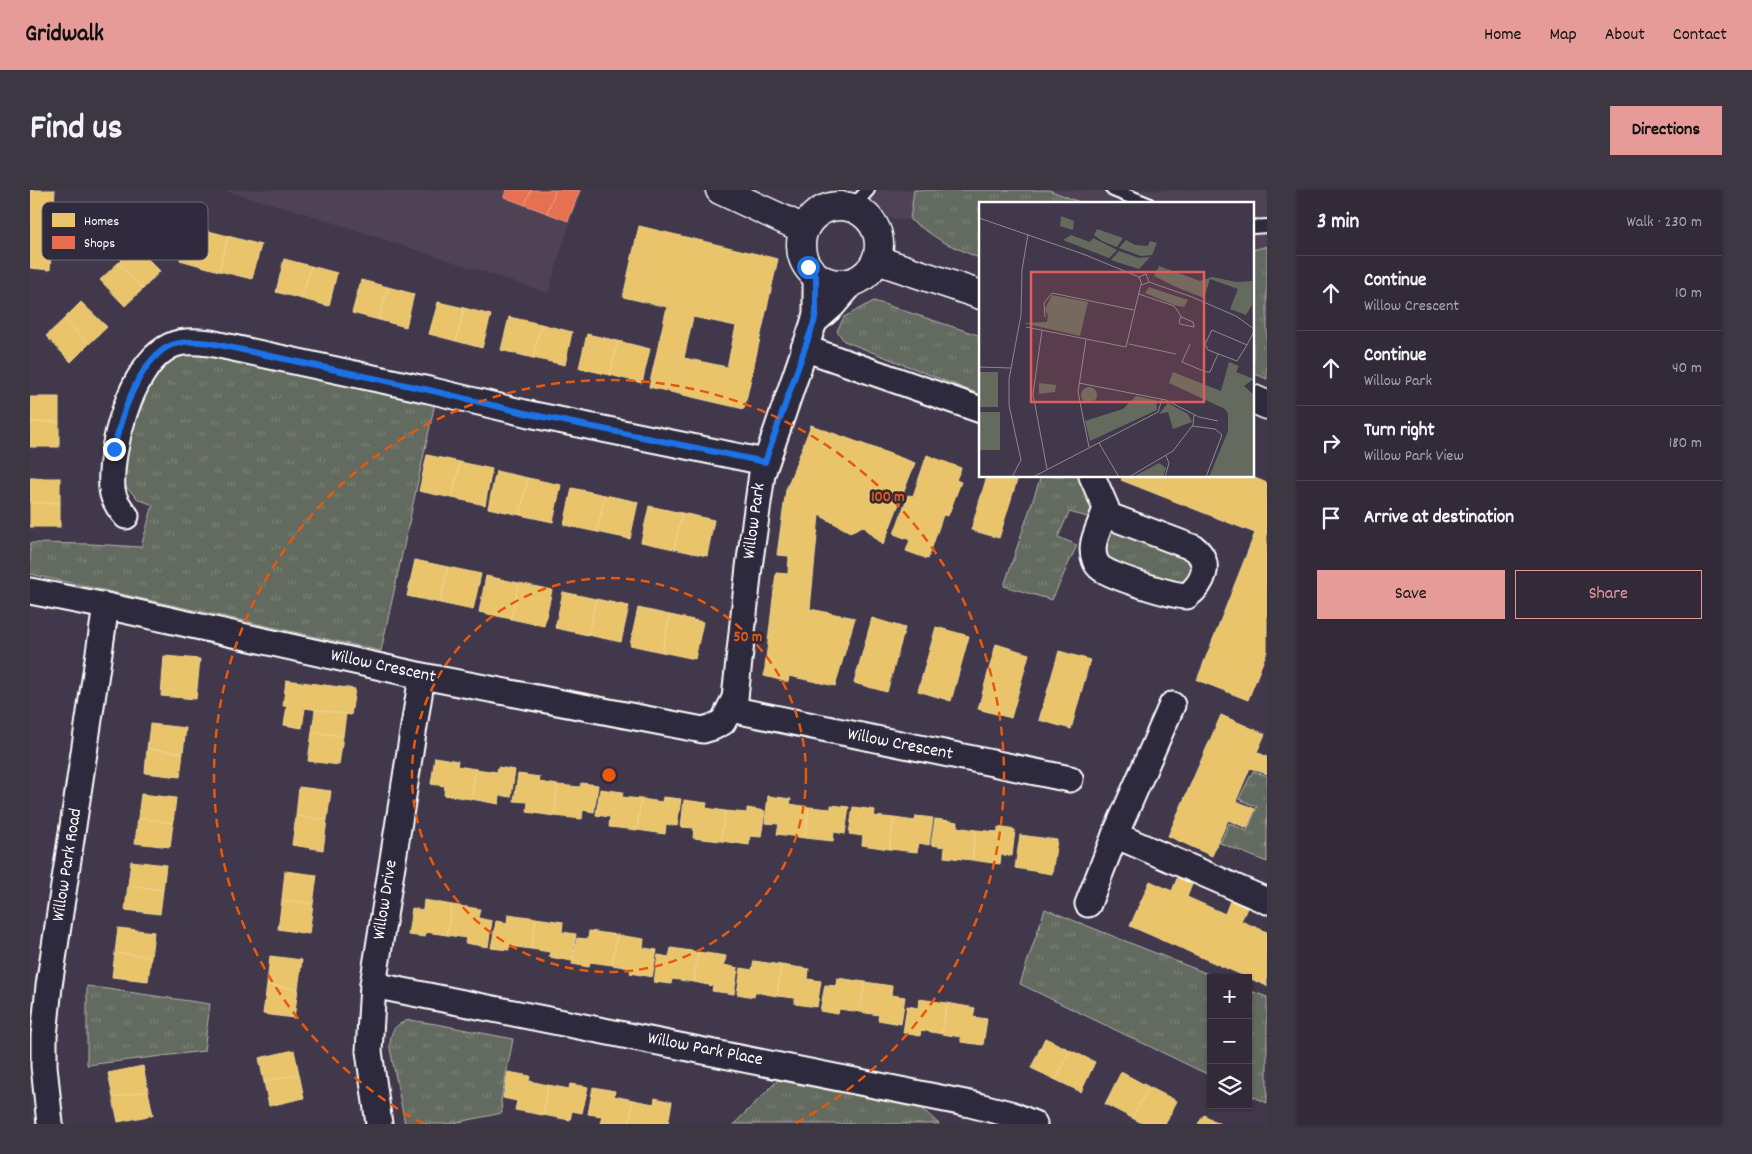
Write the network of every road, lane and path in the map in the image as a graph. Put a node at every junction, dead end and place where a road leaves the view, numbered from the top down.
1 (720, 190) edge
2 (1113, 190) edge
3 (860, 198) edge
4 (1143, 202) edge
5 (1267, 226) edge
6 (1254, 227) edge
7 (804, 229) junction
8 (877, 260) junction
9 (816, 276) junction
10 (852, 283) junction
11 (979, 293) edge
12 (814, 322) junction
13 (804, 348) junction
14 (1254, 399) edge
15 (1267, 404) edge
16 (979, 409) edge
17 (765, 462) junction
18 (1093, 478) edge
19 (1104, 514) dead end
20 (126, 516) dead end
21 (30, 591) edge
22 (106, 606) junction
23 (422, 676) junction
24 (732, 704) junction
25 (1172, 705) dead end
26 (1070, 779) dead end
27 (1115, 835) junction
28 (1267, 901) edge
29 (1088, 904) dead end
30 (373, 985) junction
31 (968, 1114) edge
32 (50, 1124) edge
33 (379, 1124) edge
34 (1034, 1124) edge

1 - 7 main road
2 - 4 lane
3 - 7 main road
3 - 8 main road
5 - 6 lane
7 - 9 main road
8 - 10 main road
8 - 11 main road
9 - 10 main road
9 - 12 street
10 - 12 street
12 - 13 street, Willow Park
13 - 16 street
13 - 17 street, Willow Park
14 - 15 main road
17 - 20 street
17 - 24 street, Willow Park
18 - 19 street
21 - 22 street, Willow Crescent
22 - 23 street, Willow Crescent
22 - 32 street, Willow Park Road
23 - 24 street, Willow Crescent
23 - 30 street, Willow Drive
24 - 26 street, Willow Crescent
25 - 27 street
27 - 28 street
27 - 29 street
30 - 31 street, Willow Park Place
30 - 33 street, Willow Drive
31 - 34 street, Willow Park Place

